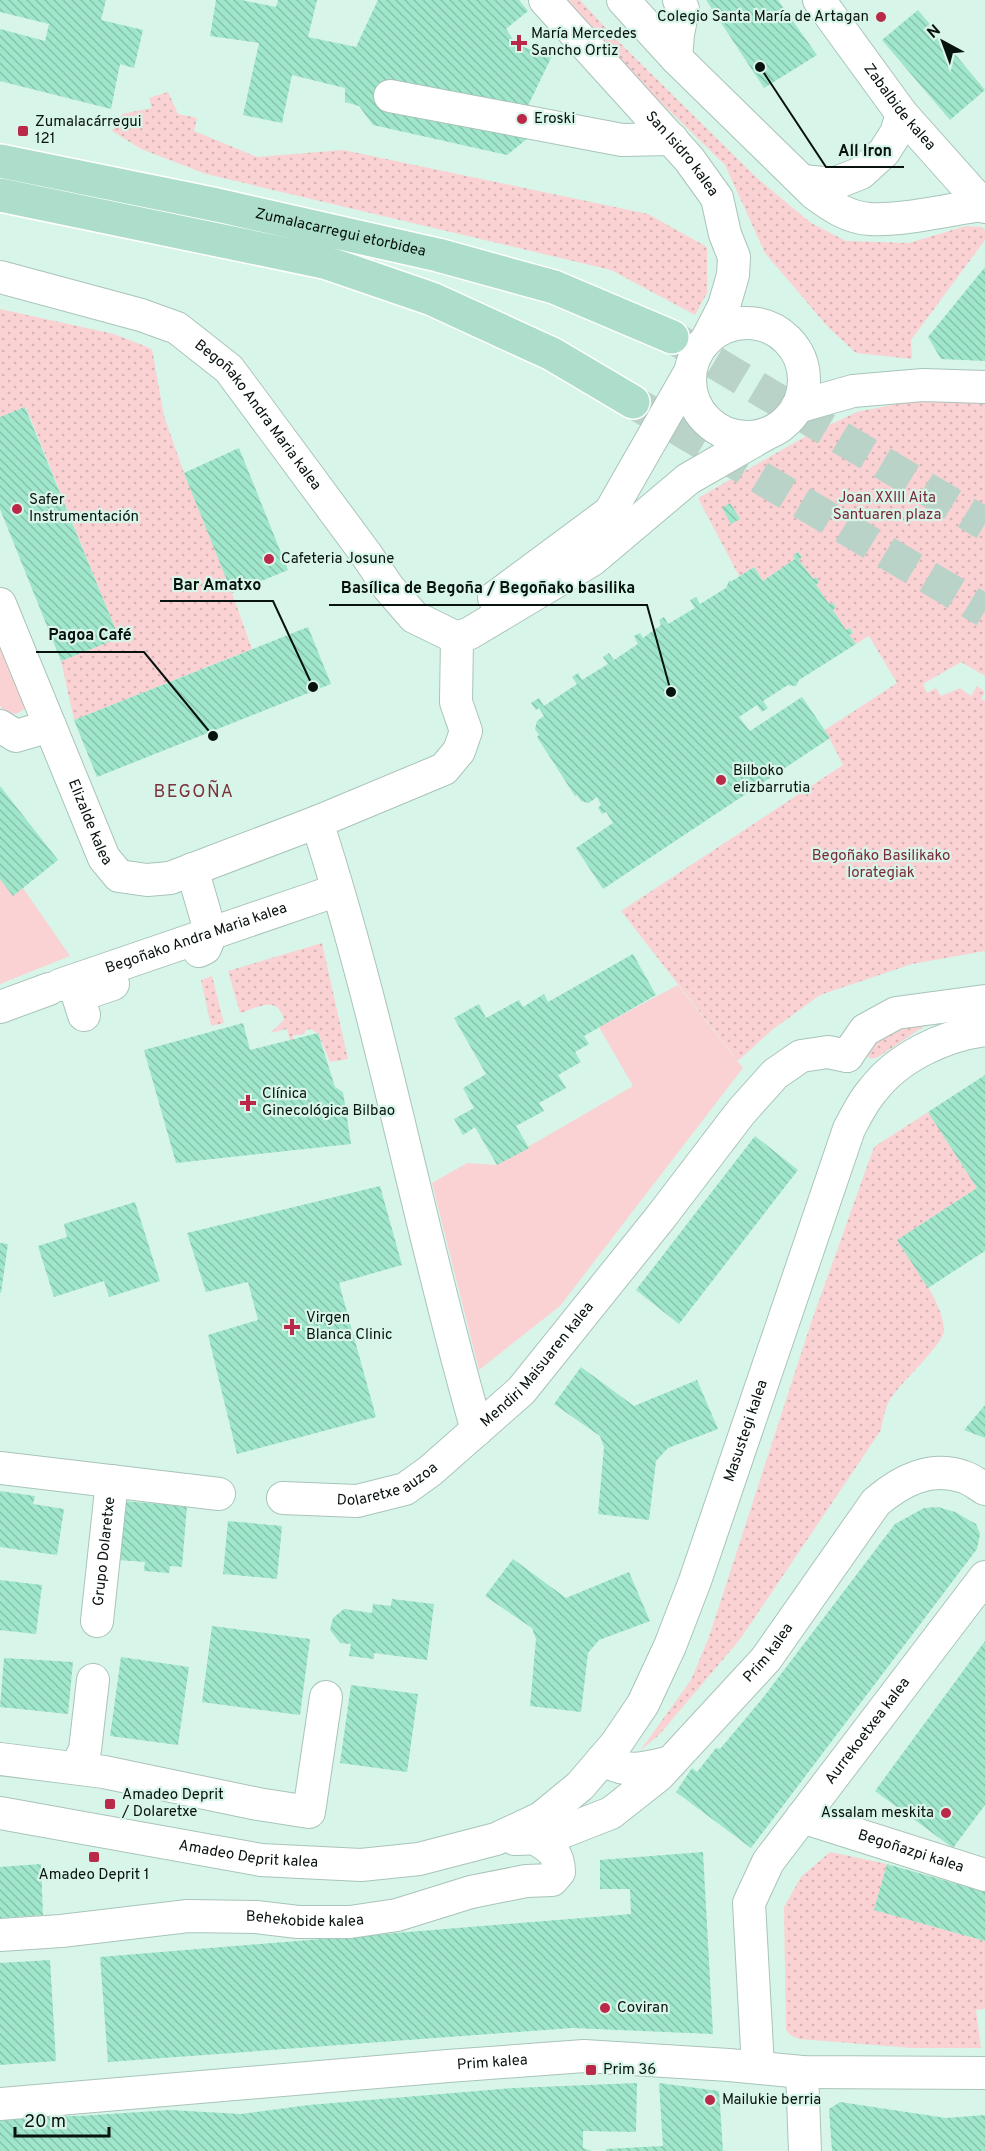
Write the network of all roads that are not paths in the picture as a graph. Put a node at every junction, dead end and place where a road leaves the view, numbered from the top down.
1 (545, 0) edge
2 (623, 0) edge
3 (679, 0) edge
4 (819, 0) edge
5 (676, 58) junction
6 (390, 96) dead end
7 (902, 114) junction
8 (672, 139) junction
9 (0, 161) edge
10 (803, 181) junction
11 (0, 195) edge
12 (983, 206) edge
13 (0, 277) edge
14 (672, 337) tunnel mouth
15 (707, 339) junction
16 (690, 372) junction
17 (985, 387) edge
18 (633, 402) tunnel mouth
19 (797, 407) junction
20 (766, 434) junction
21 (0, 604) edge
22 (464, 636) junction
23 (0, 726) edge
24 (50, 726) junction
25 (317, 822) junction
26 (192, 869) junction
27 (336, 891) junction
28 (211, 934) junction
29 (985, 1001) edge
30 (0, 1007) edge
31 (84, 1015) dead end
32 (985, 1030) edge
33 (847, 1056) junction
34 (871, 1091) junction
35 (477, 1430) junction
36 (0, 1468) edge
37 (112, 1481) junction
38 (985, 1489) edge
39 (219, 1494) dead end
40 (283, 1498) dead end
41 (985, 1577) edge
42 (97, 1621) dead end
43 (93, 1680) dead end
44 (326, 1697) dead end
45 (0, 1759) edge
46 (671, 1762) junction
47 (76, 1767) junction
48 (596, 1767) junction
49 (639, 1791) junction
50 (0, 1813) edge
51 (802, 1817) junction
52 (496, 1839) junction
53 (536, 1839) junction
54 (985, 1875) edge
55 (0, 1935) edge
56 (758, 2067) junction
57 (802, 2073) junction
58 (985, 2073) edge
59 (0, 2104) edge
60 (805, 2151) edge

1 - 8 street, San Isidro kalea
2 - 5 street
3 - 5 street
4 - 7 street, Zabalbide kalea
5 - 10 street
6 - 8 street
7 - 10 street
7 - 12 street, Zabalbide kalea
8 - 15 street, San Isidro kalea
9 - 14 main road, Zumalacarregui etorbidea
10 - 12 street
11 - 18 main road
13 - 22 street, Begoñako Andra Maria kalea
15 - 16 street
15 - 19 street
16 - 20 street
16 - 22 street
17 - 19 street
19 - 20 street
20 - 22 street
21 - 24 street, Elizalde kalea
22 - 25 street
23 - 24 street
24 - 26 street, Elizalde kalea
25 - 26 street, Elizalde kalea
25 - 27 street
26 - 28 street
27 - 28 street, Begoñako Andra Maria kalea
27 - 35 street, Mendiri Maisuaren kalea
28 - 30 street, Begoñako Andra Maria kalea
28 - 31 street
29 - 33 street
32 - 34 street, Masustegi kalea
33 - 34 street
33 - 35 street, Mendiri Maisuaren kalea
34 - 48 street, Masustegi kalea
35 - 40 street, Dolaretxe auzoa
36 - 37 street, Grupo Dolaretxe
37 - 39 street, Grupo Dolaretxe
37 - 42 street, Grupo Dolaretxe
38 - 46 street, Prim kalea
41 - 51 street, Aurrekoetxea kalea
43 - 47 street
44 - 47 street
45 - 47 street
46 - 48 street
46 - 49 street, Prim kalea
48 - 49 street
48 - 52 street, Masustegi kalea
49 - 53 street, Prim kalea
50 - 52 street, Amadeo Deprit kalea
51 - 54 street, Begoñazpi kalea
51 - 56 street, Aurrekoetxea kalea
52 - 53 street, Prim kalea
53 - 55 street, Behekobide kalea
56 - 57 street, Prim kalea
56 - 59 street, Prim kalea
57 - 58 street, Prim kalea
57 - 60 street

